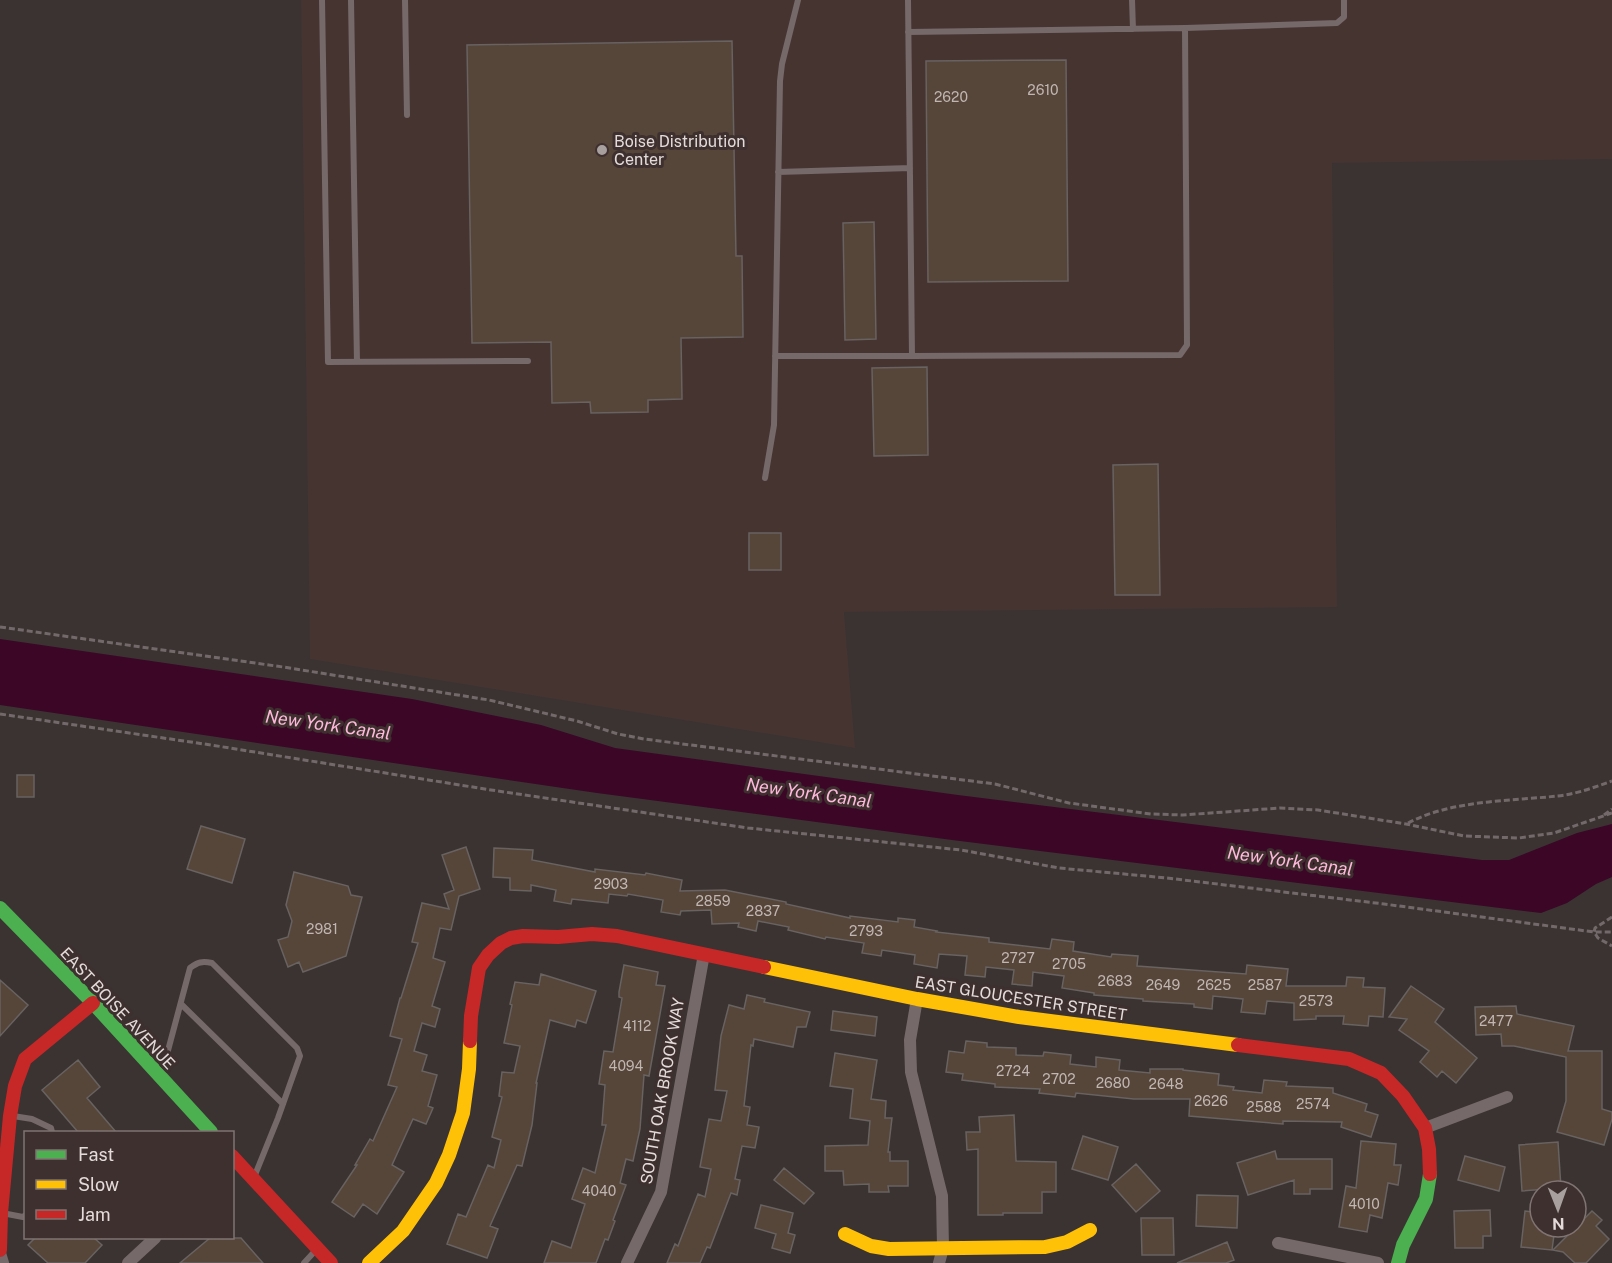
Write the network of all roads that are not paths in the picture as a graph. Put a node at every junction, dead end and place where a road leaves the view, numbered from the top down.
1 (322, 0) edge
2 (351, 0) edge
3 (405, 0) edge
4 (798, 0) edge
5 (908, 0) edge
6 (1132, 0) edge
7 (1344, 0) edge
8 (1133, 28) junction
9 (1185, 28) junction
10 (908, 32) junction
11 (407, 115) dead end
12 (910, 168) junction
13 (778, 172) junction
14 (775, 356) junction
15 (912, 356) junction
16 (528, 361) dead end
17 (357, 362) junction
18 (765, 478) dead end
19 (0, 908) edge
20 (704, 954) junction
21 (917, 999) junction
22 (93, 1003) junction
23 (181, 1004) junction
24 (161, 1078) junction
25 (1507, 1097) dead end
26 (283, 1104) junction
27 (10, 1116) junction
28 (1425, 1128) junction
29 (52, 1131) edge
30 (210, 1131) edge
31 (234, 1160) edge
32 (254, 1179) junction
33 (1, 1213) edge
34 (24, 1216) edge
35 (1090, 1230) dead end
36 (845, 1234) dead end
37 (154, 1239) edge
38 (1278, 1243) dead end
39 (943, 1248) junction
40 (318, 1249) junction
41 (0, 1252) edge
42 (3, 1263) edge
43 (128, 1263) edge
44 (304, 1263) edge
45 (331, 1263) edge
46 (369, 1263) edge
47 (627, 1263) edge
48 (939, 1263) edge
49 (1378, 1263) edge
50 (1398, 1263) edge

1 - 17 lane
2 - 17 lane
3 - 11 lane
4 - 13 lane
5 - 10 lane
6 - 8 lane
7 - 9 lane
8 - 9 lane
8 - 10 lane
9 - 15 lane
10 - 12 lane
12 - 13 lane
12 - 15 lane
13 - 14 lane
14 - 15 lane
14 - 18 lane
16 - 17 lane
19 - 22 street, EAST BOISE AVENUE
20 - 21 street, EAST GLOUCESTER STREET
20 - 46 street, EAST GLOUCESTER STREET
20 - 47 street, SOUTH OAK BROOK WAY
21 - 28 street, EAST GLOUCESTER STREET
21 - 39 street
22 - 24 street, EAST BOISE AVENUE
22 - 27 street
23 - 24 lane
23 - 26 lane
23 - 26 lane
24 - 30 street, EAST BOISE AVENUE
25 - 28 street
26 - 32 lane
27 - 29 lane
27 - 33 street
28 - 50 street
31 - 32 street
32 - 40 street
33 - 34 lane
33 - 41 street
35 - 39 street
36 - 39 street
37 - 43 street
38 - 49 street
39 - 48 street
40 - 44 lane
40 - 45 street
41 - 42 street

